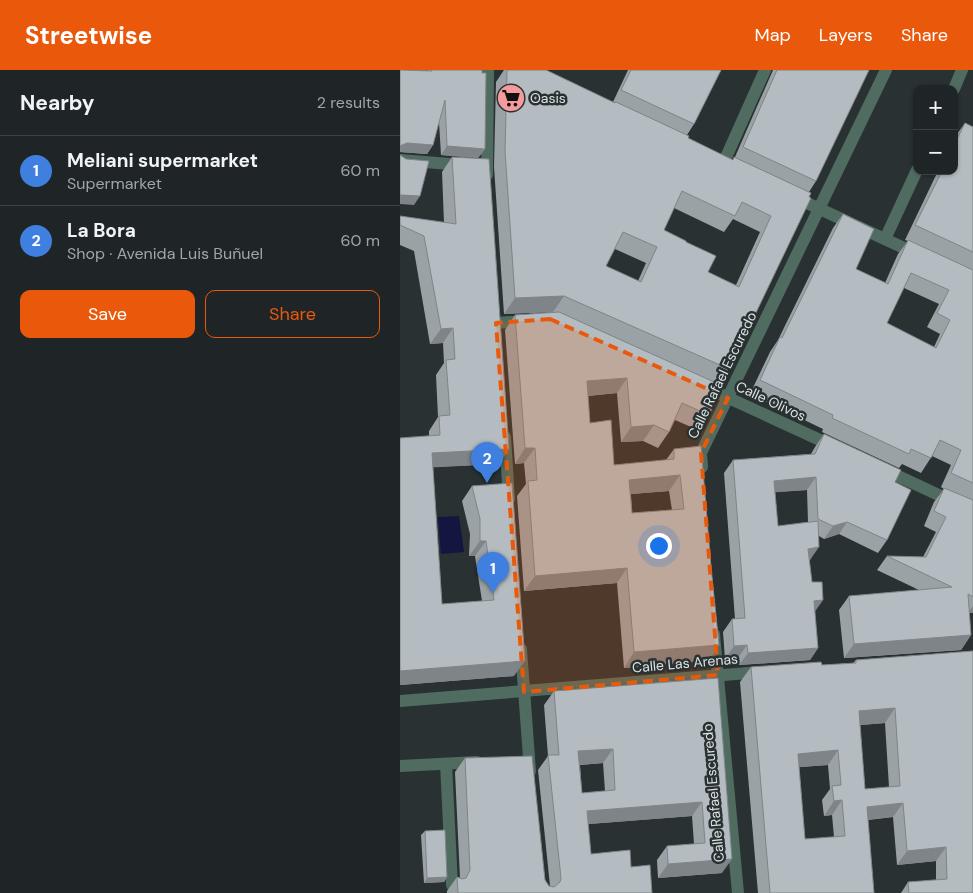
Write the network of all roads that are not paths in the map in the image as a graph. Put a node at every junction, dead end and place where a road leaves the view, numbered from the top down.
1 (400, 70) edge
2 (438, 70) edge
3 (493, 70) edge
4 (765, 70) edge
5 (886, 70) edge
6 (962, 70) edge
7 (956, 85) edge
8 (400, 160) edge
9 (723, 164) edge
10 (486, 166) junction
11 (915, 175) edge
12 (488, 186) edge
13 (785, 193) edge
14 (820, 209) junction
15 (885, 239) junction
16 (929, 260) edge
17 (541, 319) edge
18 (496, 323) edge
19 (710, 390) edge
20 (728, 398) junction
21 (504, 429) edge
22 (846, 452) edge
23 (873, 465) edge
24 (703, 482) edge
25 (973, 511) edge
26 (510, 514) edge
27 (713, 617) edge
28 (520, 635) edge
29 (776, 671) edge
30 (718, 675) junction
31 (524, 692) junction
32 (400, 702) edge
33 (492, 761) edge
34 (446, 764) junction
35 (400, 766) edge
36 (532, 788) edge
37 (452, 885) dead end
38 (738, 893) edge

1 - 2 street
3 - 10 street
4 - 9 street
5 - 14 street, Calle Rafael Escuredo
6 - 7 street
8 - 10 street
10 - 12 street
11 - 15 street
13 - 14 street
14 - 15 street
14 - 20 street, Calle Rafael Escuredo
15 - 16 street
17 - 18 street
19 - 20 street, Calle Olivos
20 - 22 street, Calle Olivos
20 - 24 street, Calle Rafael Escuredo
21 - 26 street
23 - 25 street
27 - 30 street, Calle Rafael Escuredo
28 - 31 street
29 - 30 street, Calle Las Arenas
30 - 31 street, Calle Las Arenas
30 - 38 street, Calle Rafael Escuredo
31 - 32 street, Calle Las Arenas
31 - 36 street
33 - 34 street
34 - 35 street
34 - 37 street

